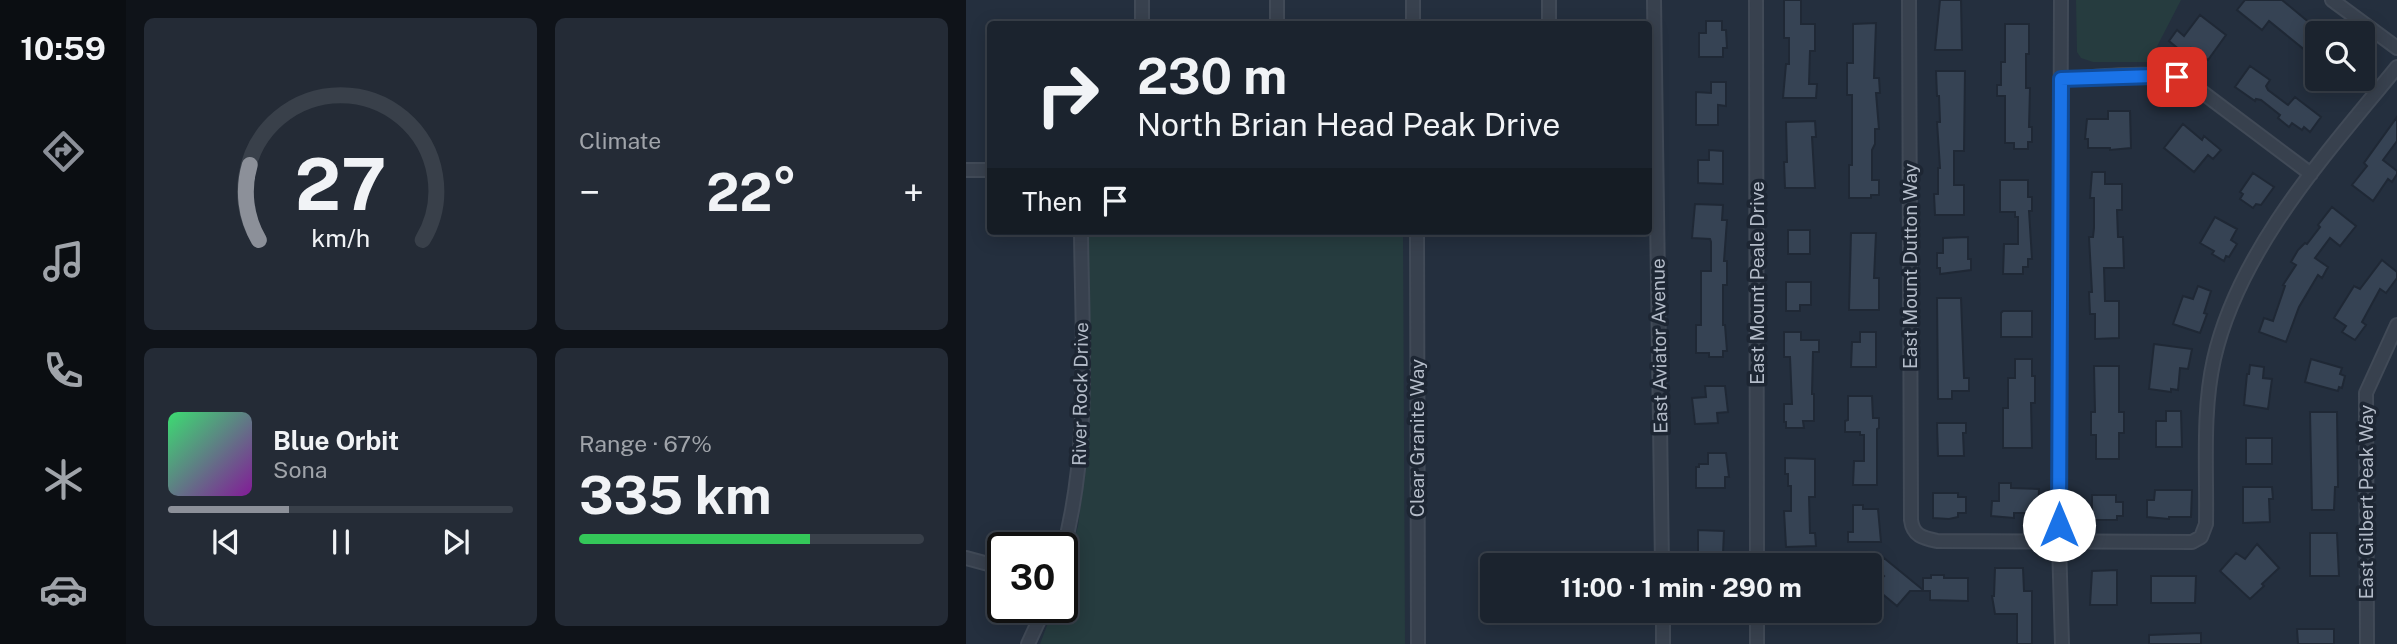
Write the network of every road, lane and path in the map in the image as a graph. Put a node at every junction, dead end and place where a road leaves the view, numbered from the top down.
1 (1142, 0) edge
2 (1277, 0) edge
3 (1413, 0) edge
4 (1549, 0) edge
5 (1654, 0) edge
6 (1756, 0) edge
7 (1909, 0) edge
8 (2061, 0) edge
9 (2332, 0) edge
10 (1142, 21) edge
11 (1277, 21) edge
12 (1413, 21) edge
13 (1549, 21) edge
14 (2397, 48) edge
15 (2397, 67) edge
16 (2061, 79) junction
17 (966, 170) edge
18 (987, 170) edge
19 (2311, 174) junction
20 (1081, 235) edge
21 (1417, 235) edge
22 (2397, 325) edge
23 (1068, 532) edge
24 (2059, 543) junction
25 (1662, 553) edge
26 (1757, 553) edge
27 (966, 558) edge
28 (987, 564) edge
29 (1038, 623) edge
30 (1663, 623) edge
31 (1757, 623) edge
32 (1028, 644) edge
33 (1418, 644) edge
34 (1663, 644) edge
35 (1757, 644) edge
36 (2062, 644) edge
37 (2367, 644) edge

1 - 10 street
2 - 11 street
3 - 12 street
4 - 13 street
5 - 25 street, East Aviator Avenue
6 - 26 street, East Mount Peale Drive
7 - 24 street, East Mount Dutton Way
8 - 16 street
9 - 14 street
15 - 19 street
16 - 19 street
16 - 24 street
17 - 18 street
19 - 24 street
20 - 23 street, River Rock Drive
21 - 33 street, Clear Granite Way
22 - 37 street, East Gilbert Peak Way
24 - 36 street
27 - 28 street
29 - 32 street
30 - 34 street
31 - 35 street

